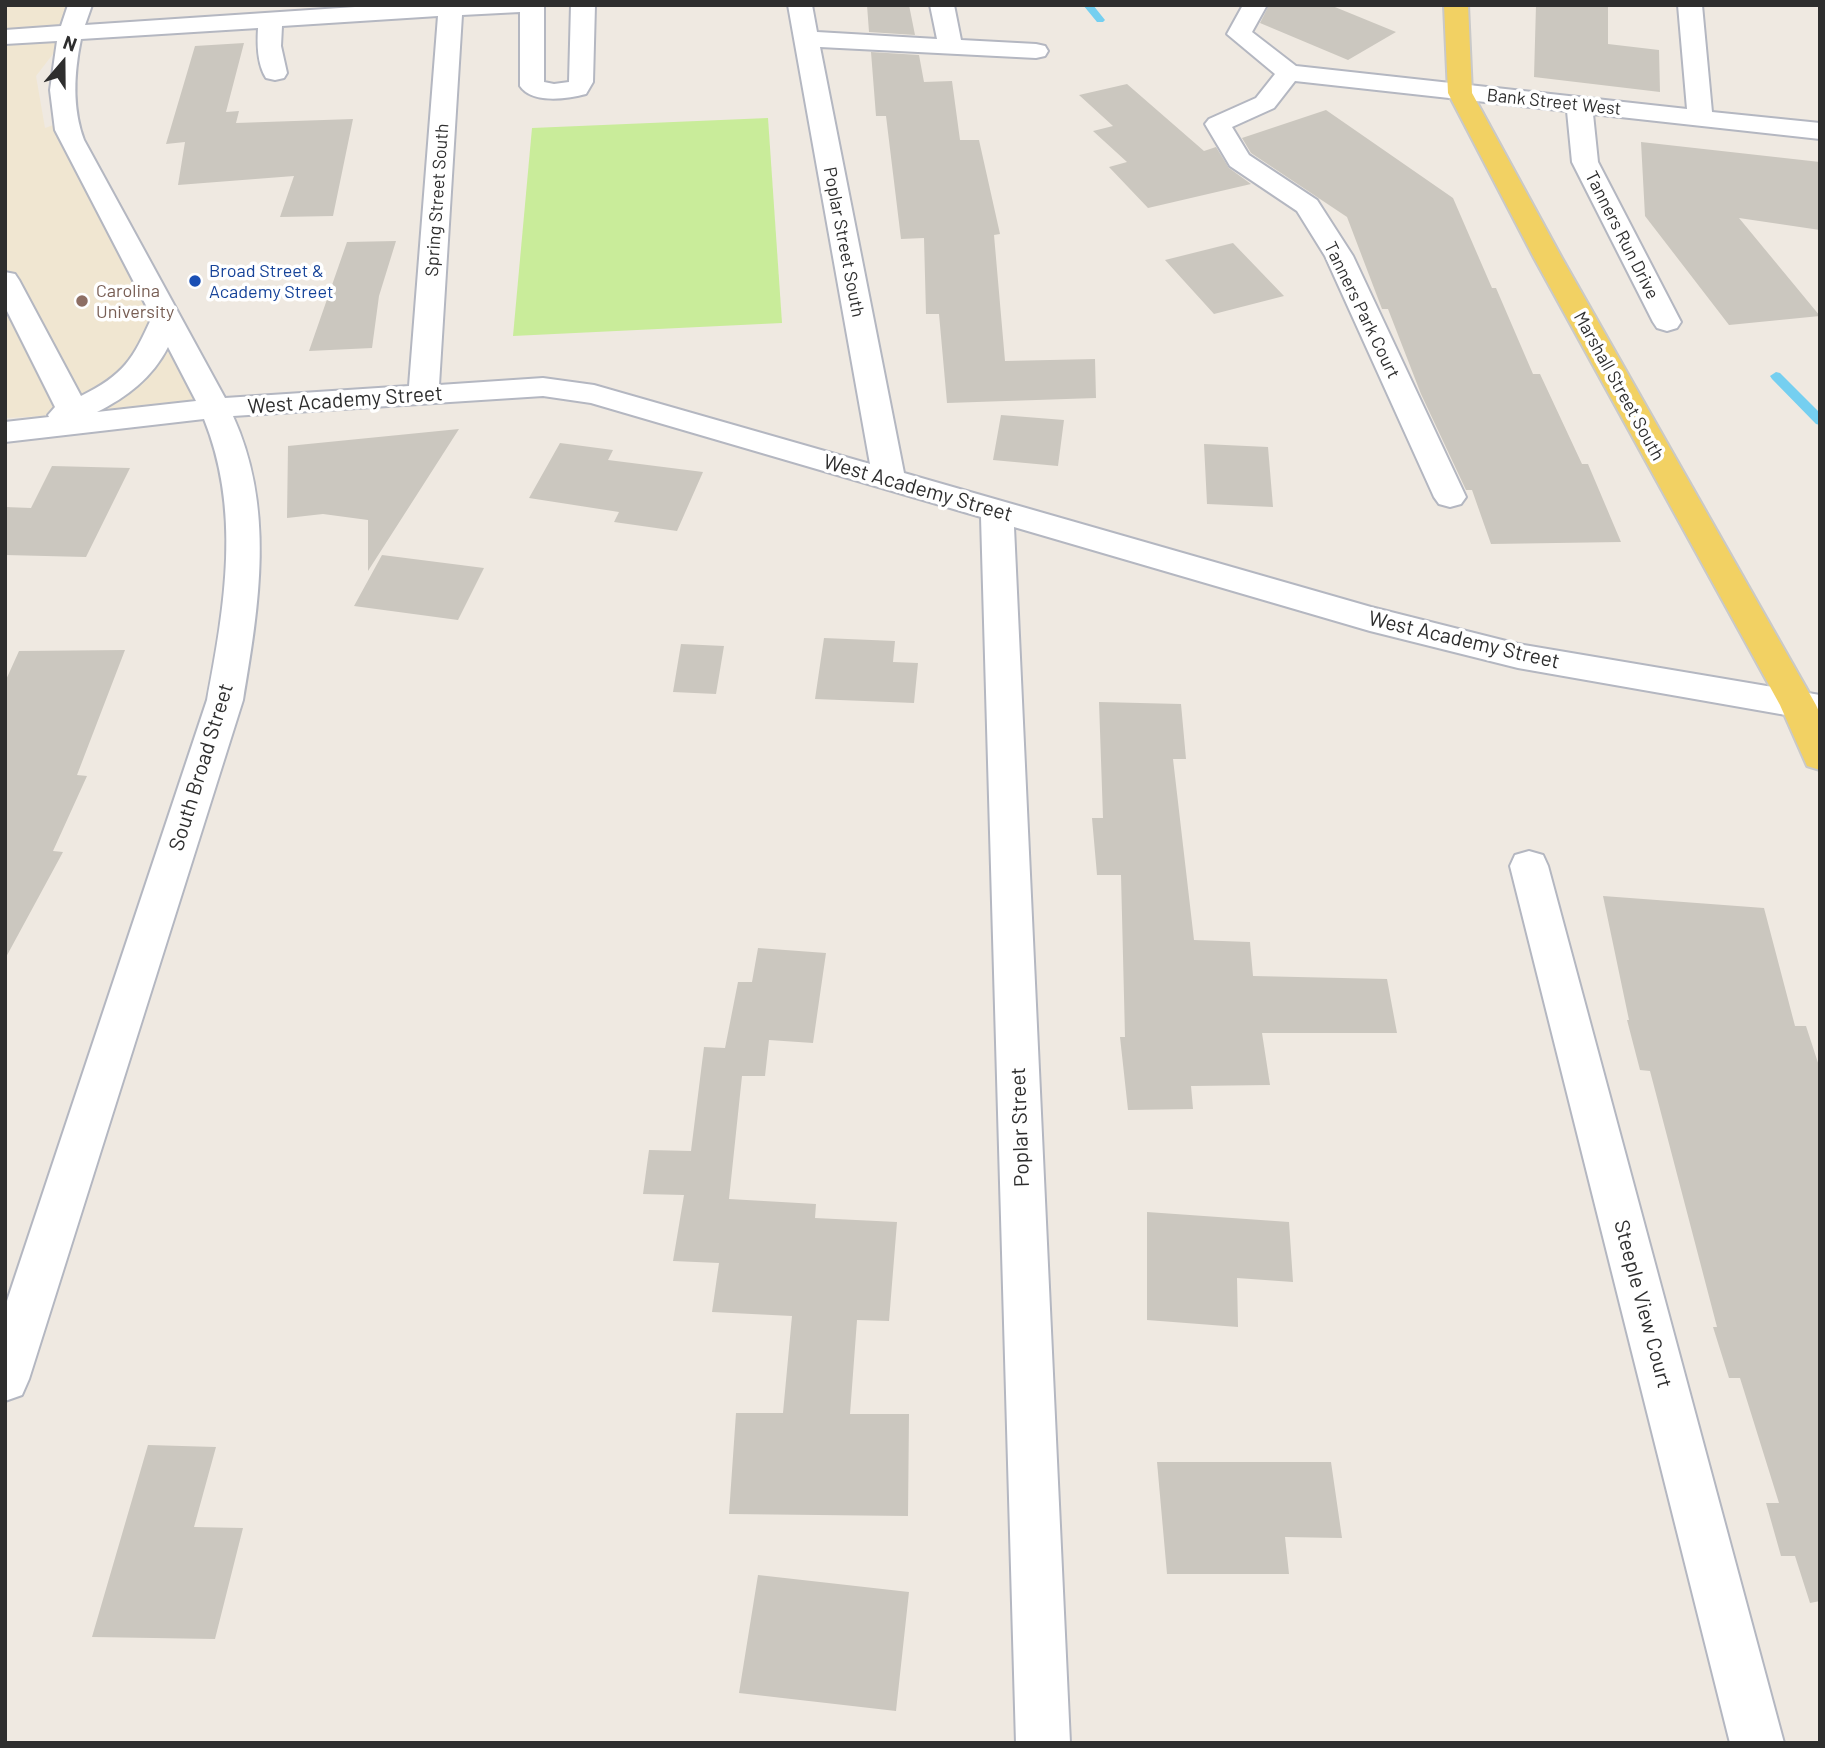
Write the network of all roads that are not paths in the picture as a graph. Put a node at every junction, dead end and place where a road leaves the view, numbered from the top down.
1 (80, 5) edge
2 (531, 5) edge
3 (583, 5) edge
4 (800, 5) edge
5 (942, 5) edge
6 (1255, 5) edge
7 (1457, 5) edge
8 (1690, 5) edge
9 (451, 6) edge
10 (271, 19) junction
11 (70, 32) junction
12 (5, 37) edge
13 (806, 39) junction
14 (950, 45) junction
15 (1036, 51) dead end
16 (275, 73) dead end
17 (1289, 73) junction
18 (1460, 93) junction
19 (1579, 104) junction
20 (1700, 118) junction
21 (1820, 131) edge
22 (5, 280) edge
23 (166, 317) junction
24 (1667, 322) dead end
25 (423, 396) junction
26 (216, 408) junction
27 (75, 418) junction
28 (12, 431) edge
29 (889, 479) junction
30 (1450, 497) dead end
31 (997, 511) junction
32 (1809, 706) edge
33 (1820, 757) edge
34 (1529, 866) dead end
35 (5, 1379) edge
36 (1043, 1743) edge
37 (1757, 1743) edge

1 - 11 street, South Broad Street
2 - 3 street
2 - 9 street
4 - 13 street, Poplar Street South
5 - 14 street
6 - 17 street
7 - 18 main road, Marshall Street South
8 - 20 street
9 - 10 street
9 - 25 street, Spring Street South
10 - 11 street
10 - 16 street
11 - 12 street
11 - 23 street, South Broad Street
13 - 14 street
13 - 29 street, Poplar Street South
14 - 15 street
17 - 18 street, Bank Street West
17 - 30 street, Tanners Park Court
18 - 19 street, Bank Street West
18 - 32 main road, Marshall Street South
19 - 20 street, Bank Street West
19 - 24 street, Tanners Run Drive
20 - 21 street, Bank Street West
22 - 27 street
23 - 26 street, South Broad Street
23 - 27 street
25 - 26 street, West Academy Street
25 - 29 street, West Academy Street
26 - 27 street, West Academy Street
26 - 35 street, South Broad Street
27 - 28 street, West Academy Street
29 - 31 street, West Academy Street
31 - 32 street, West Academy Street
31 - 36 street, Poplar Street
32 - 33 main road, Marshall Street South
34 - 37 street, Steeple View Court

